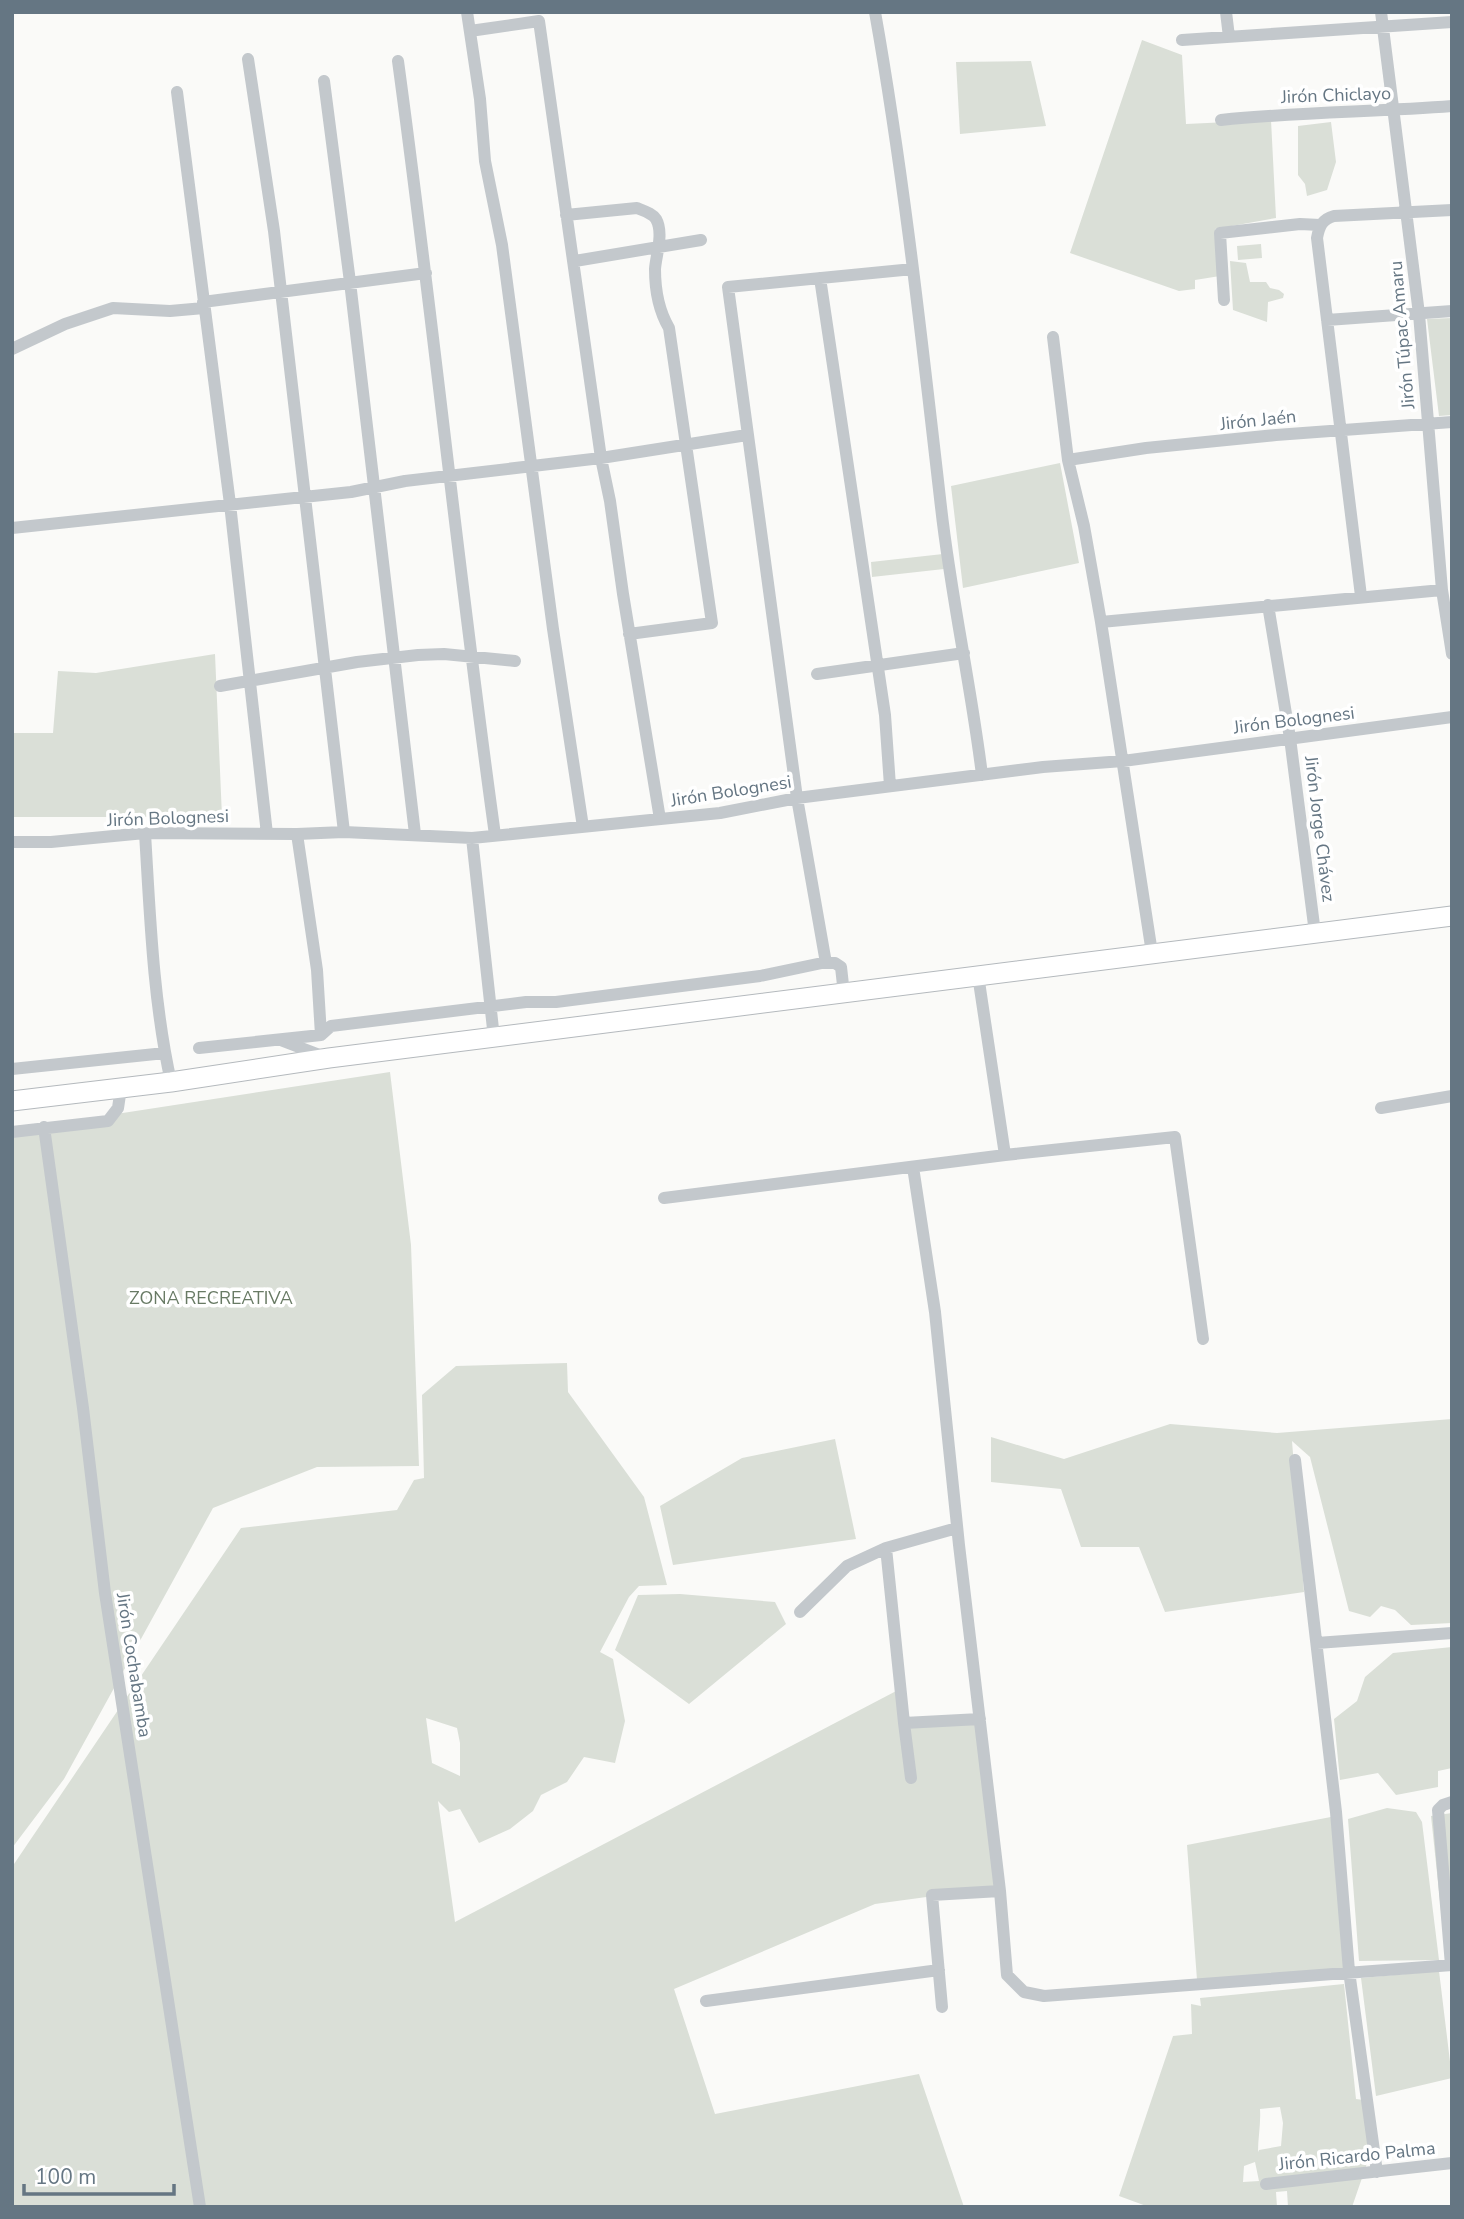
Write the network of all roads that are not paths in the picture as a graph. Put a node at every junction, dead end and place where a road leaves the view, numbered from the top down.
1 (467, 12) edge
2 (874, 12) edge
3 (1226, 12) edge
4 (1381, 12) edge
5 (1452, 22) edge
6 (1382, 27) junction
7 (470, 31) junction
8 (1229, 37) junction
9 (1182, 40) dead end
10 (248, 59) dead end
11 (398, 61) dead end
12 (324, 81) dead end
13 (177, 92) dead end
14 (1452, 106) edge
15 (1395, 111) junction
16 (1221, 120) dead end
17 (1452, 210) edge
18 (1407, 214) junction
19 (566, 215) junction
20 (1320, 225) junction
21 (701, 240) dead end
22 (658, 247) junction
23 (575, 261) junction
24 (913, 269) junction
25 (426, 273) junction
26 (820, 278) junction
27 (350, 282) junction
28 (280, 291) junction
29 (1224, 300) dead end
30 (204, 305) junction
31 (1452, 312) edge
32 (1419, 314) junction
33 (1327, 320) junction
34 (1053, 337) dead end
35 (12, 349) edge
36 (1452, 422) edge
37 (1428, 423) junction
38 (1340, 430) junction
39 (747, 435) junction
40 (685, 444) junction
41 (601, 458) junction
42 (1068, 460) junction
43 (532, 466) junction
44 (448, 476) junction
45 (373, 489) junction
46 (305, 496) junction
47 (230, 504) junction
48 (12, 528) edge
49 (1442, 590) junction
50 (1361, 597) junction
51 (1268, 605) junction
52 (1101, 622) junction
53 (629, 634) junction
54 (964, 653) junction
55 (1452, 654) edge
56 (470, 655) junction
57 (393, 659) junction
58 (514, 661) dead end
59 (878, 665) junction
60 (324, 669) junction
61 (817, 674) dead end
62 (251, 682) junction
63 (220, 686) dead end
64 (1452, 716) edge
65 (1290, 738) junction
66 (1123, 761) junction
67 (982, 775) junction
68 (890, 786) junction
69 (797, 798) junction
70 (660, 819) junction
71 (583, 827) junction
72 (344, 832) junction
73 (145, 833) junction
74 (267, 834) junction
75 (297, 834) junction
76 (415, 834) junction
77 (495, 835) junction
78 (472, 838) junction
79 (12, 842) edge
80 (1452, 916) edge
81 (1315, 933) junction
82 (1152, 953) junction
83 (826, 963) junction
84 (978, 975) junction
85 (844, 994) junction
86 (490, 1008) junction
87 (321, 1035) junction
88 (495, 1038) junction
89 (281, 1040) junction
90 (199, 1048) dead end
91 (165, 1053) junction
92 (329, 1058) junction
93 (12, 1069) edge
94 (172, 1082) junction
95 (121, 1088) junction
96 (1452, 1096) edge
97 (12, 1101) edge
98 (1381, 1108) dead end
99 (44, 1127) junction
100 (12, 1132) edge
101 (1005, 1155) junction
102 (913, 1167) junction
103 (664, 1198) dead end
104 (1203, 1339) dead end
105 (1295, 1460) dead end
106 (957, 1528) junction
107 (886, 1548) junction
108 (800, 1612) dead end
109 (1452, 1633) edge
110 (1317, 1643) junction
111 (980, 1719) junction
112 (904, 1723) junction
113 (911, 1778) dead end
114 (1452, 1802) edge
115 (1000, 1891) junction
116 (1452, 1965) edge
117 (939, 1970) junction
118 (1349, 1971) junction
119 (706, 2001) dead end
120 (942, 2007) dead end
121 (1452, 2163) edge
122 (1377, 2172) junction
123 (1266, 2184) dead end
124 (200, 2207) edge

1 - 7 street
2 - 24 street
3 - 8 street
4 - 6 street, Jirón Túpac Amaru
5 - 6 street
6 - 8 street
6 - 15 street, Jirón Túpac Amaru
7 - 19 street
7 - 43 street
8 - 9 street
10 - 28 street
11 - 25 street
12 - 27 street
13 - 30 street
14 - 15 street, Jirón Chiclayo
15 - 16 street, Jirón Chiclayo
15 - 18 street, Jirón Túpac Amaru
17 - 18 street
18 - 20 street
18 - 32 street, Jirón Túpac Amaru
19 - 22 street
19 - 23 street
20 - 29 street
20 - 33 street
21 - 22 street
22 - 23 street
22 - 40 street
23 - 41 street
24 - 26 street
24 - 54 street
25 - 27 street
25 - 44 street
26 - 39 street
26 - 59 street
27 - 28 street
27 - 45 street
28 - 30 street
28 - 46 street
30 - 35 street
30 - 47 street
31 - 32 street
32 - 33 street
32 - 37 street, Jirón Túpac Amaru
33 - 38 street
34 - 42 street
36 - 37 street, Jirón Jaén
37 - 38 street, Jirón Jaén
37 - 49 street, Jirón Túpac Amaru
38 - 42 street, Jirón Jaén
38 - 50 street
39 - 40 street
39 - 69 street
40 - 41 street
40 - 53 street
41 - 43 street
41 - 53 street
42 - 52 street
43 - 44 street
43 - 71 street
44 - 45 street
44 - 56 street
45 - 46 street
45 - 57 street
46 - 47 street
46 - 60 street
47 - 48 street
47 - 62 street
49 - 50 street
49 - 55 street, Jirón Túpac Amaru
50 - 51 street
51 - 52 street
51 - 65 street, Jirón Jorge Chávez
52 - 66 street
53 - 70 street
54 - 59 street
54 - 67 street
56 - 57 street
56 - 58 street
56 - 77 street
57 - 60 street
57 - 76 street
59 - 61 street
59 - 68 street
60 - 62 street
60 - 72 street
62 - 63 street
62 - 74 street
64 - 65 street, Jirón Bolognesi
65 - 66 street, Jirón Bolognesi
65 - 81 street, Jirón Jorge Chávez
66 - 67 street, Jirón Bolognesi
66 - 82 street
67 - 68 street, Jirón Bolognesi
68 - 69 street, Jirón Bolognesi
69 - 70 street, Jirón Bolognesi
69 - 83 street
70 - 71 street, Jirón Bolognesi
71 - 77 street, Jirón Bolognesi
72 - 75 street, Jirón Bolognesi
72 - 76 street, Jirón Bolognesi
73 - 74 street, Jirón Bolognesi
73 - 79 street, Jirón Bolognesi
73 - 91 street
74 - 75 street, Jirón Bolognesi
75 - 87 street
76 - 78 street, Jirón Bolognesi
77 - 78 street, Jirón Bolognesi
78 - 86 street
80 - 81 highway
81 - 82 highway
82 - 84 highway
83 - 85 street
83 - 86 street
84 - 85 highway
84 - 101 street
85 - 88 highway
86 - 87 street
86 - 88 street
87 - 89 street
88 - 92 highway
89 - 90 street
89 - 92 street
91 - 93 street
91 - 94 street
92 - 94 highway
94 - 95 highway
95 - 97 highway
95 - 99 street
96 - 98 street
99 - 100 street
99 - 124 street, Jirón Cochabamba
101 - 102 street
101 - 104 street
102 - 103 street
102 - 106 street
105 - 110 street
106 - 107 street
106 - 111 street
107 - 108 street
107 - 112 street
109 - 110 street
110 - 118 street
111 - 112 street
111 - 115 street
112 - 113 street
114 - 116 street
115 - 117 street
115 - 118 street
116 - 118 street
117 - 119 street
117 - 120 street
118 - 122 street
121 - 122 street, Jirón Ricardo Palma
122 - 123 street, Jirón Ricardo Palma

